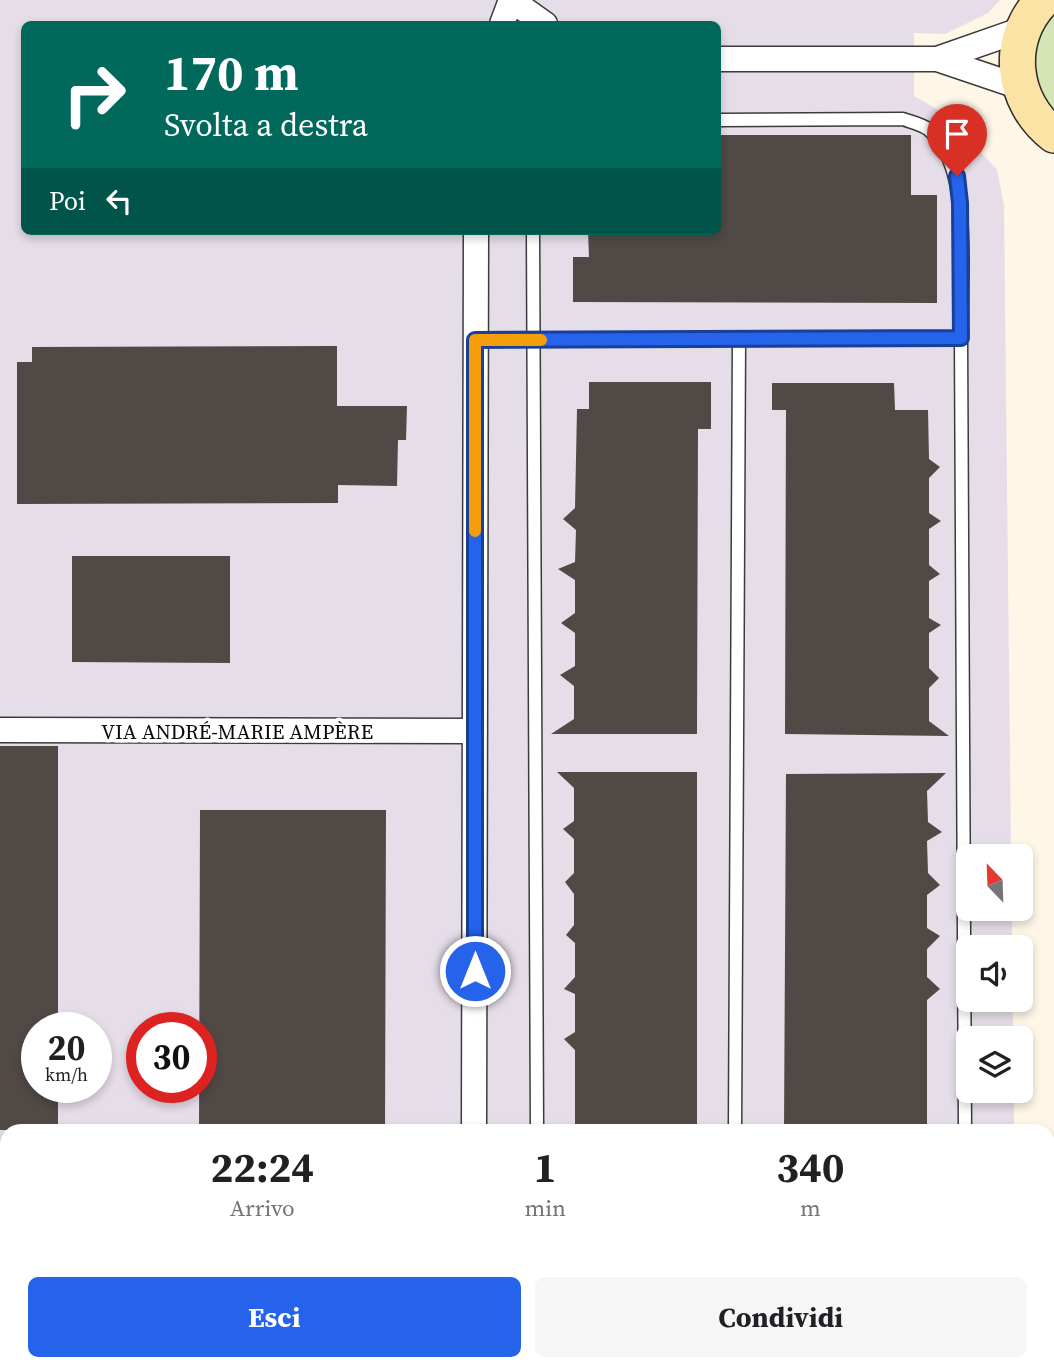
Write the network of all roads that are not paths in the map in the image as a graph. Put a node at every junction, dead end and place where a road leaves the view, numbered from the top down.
1 (511, 0) edge
2 (1044, 0) edge
3 (503, 21) edge
4 (541, 21) edge
5 (1023, 30) junction
6 (721, 59) edge
7 (937, 59) junction
8 (1020, 87) junction
9 (721, 120) edge
10 (1048, 130) edge
11 (1054, 164) edge
12 (476, 235) edge
13 (533, 235) edge
14 (961, 338) junction
15 (739, 339) junction
16 (475, 340) junction
17 (533, 340) junction
18 (0, 730) edge
19 (475, 732) junction
20 (474, 1124) edge
21 (537, 1124) edge
22 (735, 1124) edge
23 (965, 1124) edge

1 - 3 street
1 - 4 street
2 - 5 street
5 - 7 street
5 - 8 street
6 - 7 street
7 - 8 street
8 - 10 street
9 - 14 lane
10 - 11 street
12 - 16 street
13 - 17 lane
14 - 15 lane
14 - 23 lane
15 - 17 lane
15 - 22 lane
16 - 17 lane
16 - 19 street
17 - 21 lane
18 - 19 street, VIA ANDRÉ-MARIE AMPÈRE
19 - 20 street

